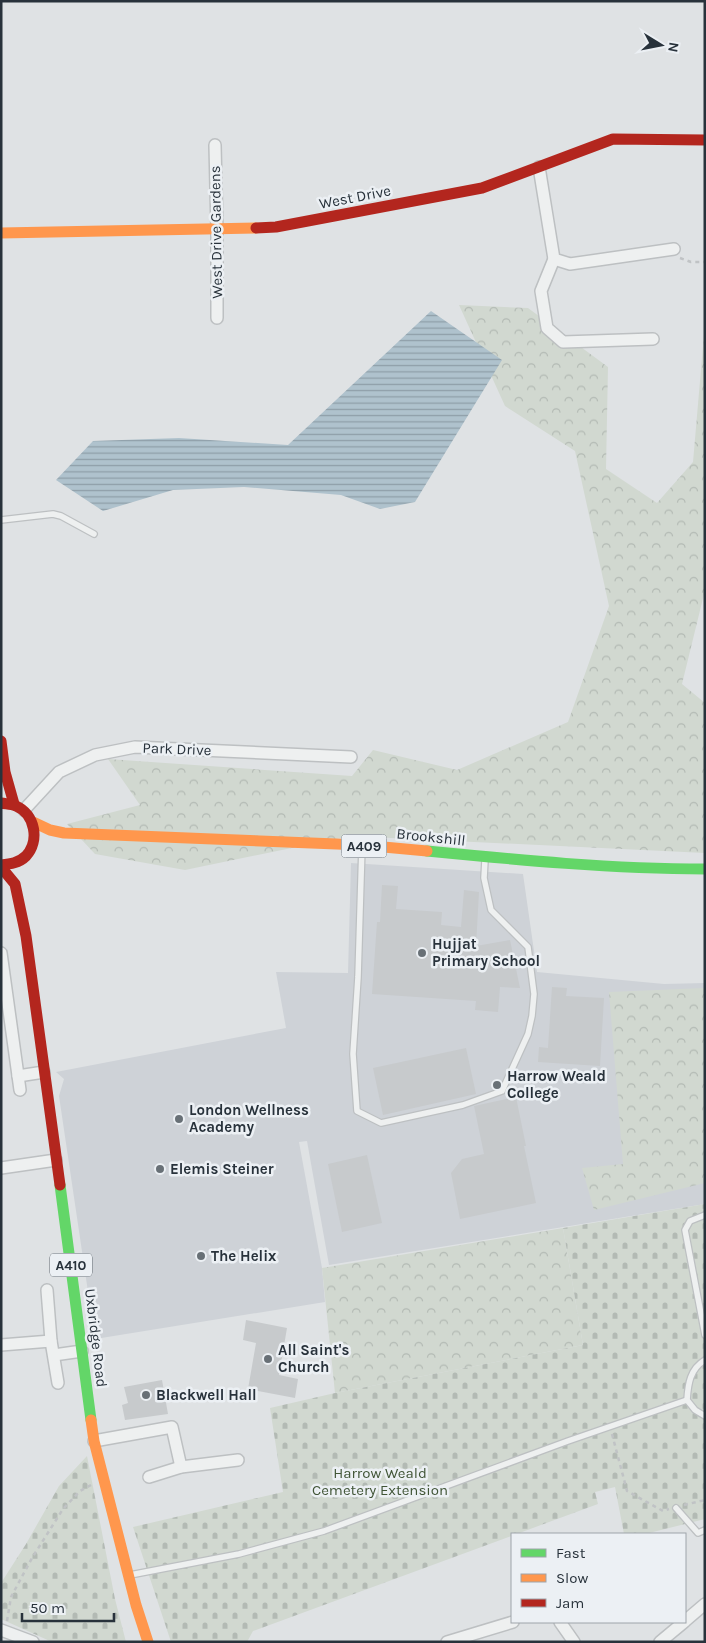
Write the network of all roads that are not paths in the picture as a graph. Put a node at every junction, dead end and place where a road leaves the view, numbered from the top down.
1 (705, 140) edge
2 (215, 145) dead end
3 (538, 167) junction
4 (217, 230) junction
5 (1, 233) edge
6 (674, 249) road end
7 (554, 259) junction
8 (217, 318) dead end
9 (654, 339) dead end
10 (1, 520) edge
11 (94, 534) dead end
12 (1, 741) edge
13 (352, 757) dead end
14 (3, 776) edge
15 (1, 803) edge
16 (19, 807) junction
17 (33, 822) junction
18 (64, 833) junction
19 (34, 843) junction
20 (362, 845) junction
21 (486, 857) junction
22 (21, 860) junction
23 (1, 866) edge
24 (705, 869) edge
25 (15, 884) junction
26 (1, 954) edge
27 (44, 1072) junction
28 (18, 1076) junction
29 (20, 1090) dead end
30 (56, 1160) junction
31 (1, 1168) edge
32 (705, 1215) edge
33 (47, 1290) dead end
34 (705, 1335) edge
35 (51, 1341) junction
36 (1, 1345) edge
37 (82, 1351) junction
38 (54, 1355) junction
39 (705, 1360) edge
40 (58, 1383) dead end
41 (687, 1400) junction
42 (705, 1416) edge
43 (94, 1441) junction
44 (238, 1460) dead end
45 (181, 1467) junction
46 (150, 1477) dead end
47 (676, 1508) road end
48 (705, 1530) edge
49 (128, 1576) junction
50 (705, 1604) edge
51 (686, 1619) edge
52 (511, 1623) edge
53 (561, 1623) edge
54 (682, 1623) edge
55 (4, 1631) edge
56 (33, 1642) edge
57 (148, 1642) edge
58 (447, 1642) edge
59 (574, 1642) edge
60 (660, 1642) edge

1 - 3 main road, West Drive
2 - 4 street, West Drive Gardens
3 - 4 main road, West Drive
3 - 7 street
4 - 5 main road, West Drive
4 - 8 street, West Drive Gardens
6 - 7 street
7 - 9 street
10 - 11 lane
12 - 14 main road
13 - 16 street, Park Drive
14 - 16 main road
15 - 16 main road
16 - 17 main road
17 - 18 main road, Brookshill / A409
17 - 19 main road
18 - 19 main road, Brookshill / A409
18 - 20 main road, Brookshill / A409
19 - 22 main road
20 - 21 main road, Brookshill / A409
20 - 21 lane
21 - 24 main road, Brookshill / A409
22 - 23 main road
22 - 25 main road, Uxbridge Road / A410
23 - 25 main road, Uxbridge Road / A410
25 - 27 main road, Uxbridge Road / A410
26 - 28 street
27 - 28 street
27 - 30 main road, Uxbridge Road / A410
28 - 29 street
30 - 31 street
30 - 37 main road, Uxbridge Road / A410
32 - 34 lane
33 - 35 street
35 - 36 street
35 - 38 street
37 - 38 street
37 - 43 main road, Uxbridge Road / A410
38 - 40 street
39 - 41 lane
41 - 42 lane
41 - 49 lane
43 - 45 street
43 - 49 main road, Uxbridge Road / A410
44 - 45 street
45 - 46 street
47 - 48 lane
49 - 57 main road, Uxbridge Road / A410
50 - 51 street
52 - 58 street
53 - 59 street
54 - 60 street
55 - 56 street

